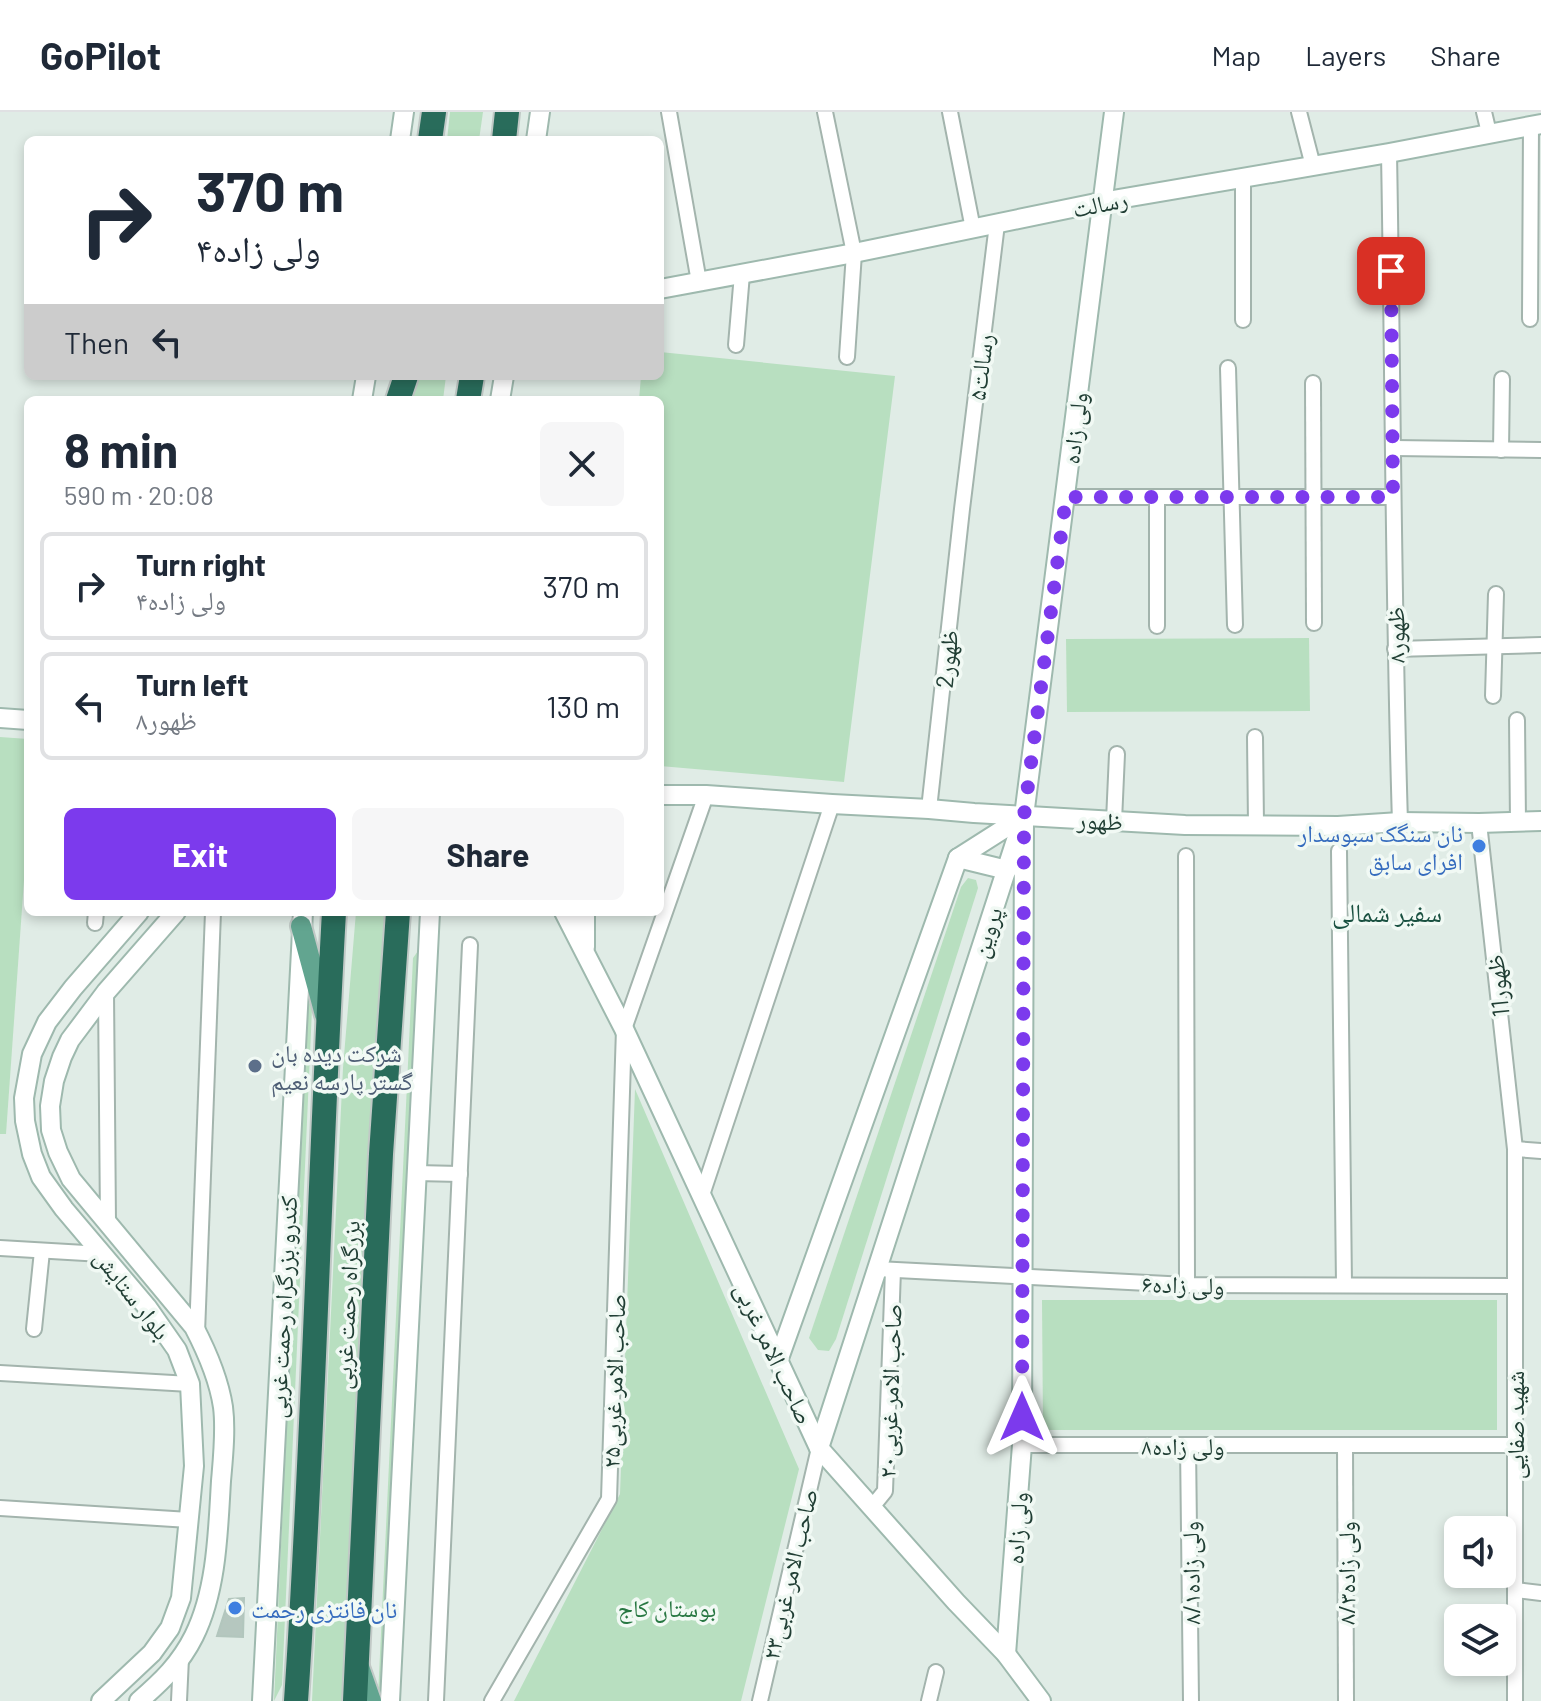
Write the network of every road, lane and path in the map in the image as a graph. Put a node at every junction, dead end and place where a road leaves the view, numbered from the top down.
1 (404, 112) edge
2 (434, 112) edge
3 (507, 112) edge
4 (540, 112) edge
5 (825, 112) edge
6 (950, 112) edge
7 (1114, 112) edge
8 (1299, 112) edge
9 (1484, 112) edge
10 (669, 114) edge
11 (1536, 124) edge
12 (1489, 133) junction
13 (401, 136) edge
14 (431, 136) edge
15 (504, 136) edge
16 (537, 136) edge
17 (1389, 153) junction
18 (1313, 166) junction
19 (1243, 178) junction
20 (1101, 202) junction
21 (997, 224) junction
22 (973, 229) junction
23 (854, 253) junction
24 (742, 274) junction
25 (699, 282) junction
26 (664, 288) edge
27 (1530, 319) dead end
28 (1243, 320) dead end
29 (736, 345) dead end
30 (847, 357) dead end
31 (1228, 368) dead end
32 (1502, 379) dead end
33 (1313, 383) dead end
34 (1394, 448) junction
35 (1501, 450) junction
36 (1541, 450) edge
37 (1066, 497) junction
38 (1157, 497) junction
39 (1232, 497) junction
40 (1314, 497) junction
41 (1393, 497) junction
42 (962, 509) joint
43 (1496, 594) dead end
44 (1314, 623) dead end
45 (1235, 625) dead end
46 (1157, 626) dead end
47 (1541, 645) edge
48 (1494, 646) junction
49 (1395, 649) junction
50 (1493, 696) dead end
51 (0, 718) edge
52 (24, 720) edge
53 (1517, 720) dead end
54 (1255, 737) dead end
55 (1117, 754) dead end
56 (664, 795) edge
57 (706, 795) junction
58 (832, 804) junction
59 (929, 809) junction
60 (1024, 816) junction
61 (1114, 821) junction
62 (1541, 821) edge
63 (1400, 822) junction
64 (1518, 822) junction
65 (1479, 823) junction
66 (1256, 824) junction
67 (1339, 851) dead end
68 (1186, 856) dead end
69 (958, 858) junction
70 (1007, 870) junction
71 (664, 914) edge
72 (136, 916) edge
73 (172, 916) edge
74 (213, 916) edge
75 (334, 916) edge
76 (398, 916) edge
77 (430, 916) edge
78 (566, 916) edge
79 (585, 916) edge
80 (663, 916) edge
81 (302, 919) edge
82 (470, 945) dead end
83 (585, 954) junction
84 (106, 992) junction
85 (327, 1026) junction
86 (624, 1029) junction
87 (1515, 1149) junction
88 (1541, 1151) edge
89 (416, 1173) junction
90 (460, 1174) junction
91 (702, 1195) junction
92 (108, 1222) junction
93 (0, 1248) edge
94 (42, 1251) junction
95 (102, 1254) junction
96 (885, 1269) junction
97 (1022, 1277) junction
98 (1187, 1285) junction
99 (1344, 1285) junction
100 (1514, 1286) junction
101 (34, 1329) dead end
102 (197, 1333) junction
103 (778, 1361) junction
104 (0, 1373) edge
105 (190, 1384) junction
106 (223, 1413) junction
107 (192, 1415) junction
108 (1022, 1445) junction
109 (1188, 1445) junction
110 (1345, 1445) junction
111 (1514, 1445) junction
112 (819, 1448) junction
113 (872, 1507) junction
114 (7, 1508) edge
115 (189, 1520) junction
116 (1516, 1590) junction
117 (1541, 1593) edge
118 (1006, 1654) junction
119 (181, 1658) junction
120 (356, 1658) junction
121 (298, 1663) junction
122 (936, 1672) dead end
123 (101, 1701) edge
124 (139, 1701) edge
125 (179, 1701) edge
126 (262, 1701) edge
127 (283, 1701) edge
128 (296, 1701) edge
129 (355, 1701) edge
130 (371, 1701) edge
131 (390, 1701) edge
132 (436, 1701) edge
133 (492, 1701) edge
134 (760, 1701) edge
135 (929, 1701) edge
136 (1041, 1701) edge
137 (1191, 1701) edge
138 (1346, 1701) edge
139 (1515, 1701) edge

1 - 13 street
2 - 14 highway
3 - 15 highway
4 - 16 street
5 - 23 street
6 - 22 street
7 - 20 street, ولی زاده
8 - 18 street
9 - 12 street
10 - 25 street
11 - 12 street, رسالت
11 - 27 street
12 - 17 street, رسالت
17 - 18 street, رسالت
17 - 34 street, ظهور۸
18 - 19 street, رسالت
19 - 20 street, رسالت
19 - 28 street
20 - 21 street, رسالت
20 - 37 street, ولی زاده
21 - 22 street, رسالت
21 - 42 street, رسالت۵
22 - 23 street, رسالت
23 - 24 street, رسالت
23 - 30 street
24 - 25 street, رسالت
24 - 29 street
25 - 26 street, رسالت
31 - 39 street
32 - 35 street
33 - 40 street
34 - 35 street
34 - 41 street, ظهور۸
35 - 36 street
37 - 38 street
37 - 60 street, ولی زاده
38 - 39 street
38 - 46 street
39 - 40 street
39 - 45 street
40 - 41 street
40 - 44 street
41 - 49 street, ظهور۸
42 - 59 street, 2ظهور
43 - 48 street
47 - 48 street
48 - 49 street
48 - 50 street
49 - 63 street, ظهور۸
51 - 52 street
53 - 64 street
54 - 66 street
55 - 61 street
56 - 57 street, ظهور
57 - 58 street, ظهور
57 - 71 street, صاحب الامر غربی۲۵
58 - 59 street, ظهور
58 - 91 street
59 - 60 street, ظهور
60 - 61 street, ظهور
60 - 69 street
60 - 70 street, پروین
60 - 97 street, ولی زاده
61 - 66 street, ظهور
62 - 64 street, ظهور
63 - 65 street, ظهور
63 - 66 street, ظهور
64 - 65 street, ظهور
65 - 87 street, 11ظهور
67 - 99 street
68 - 98 street
69 - 70 street
69 - 103 street
70 - 96 street, پروین
72 - 95 street, بلوار ستایش
73 - 84 street, بلوار ستایش
74 - 102 street
75 - 85 highway, بزرگراه رحمت غربی
76 - 120 highway, بزرگراه رحمت غربی
77 - 89 street
78 - 83 street, صاحب الامر غربی
79 - 83 street
80 - 86 street, صاحب الامر غربی۲۵
81 - 85 main road
81 - 126 street, کندرو بزرگراه رحمت غربی
82 - 90 street
83 - 86 street, صاحب الامر غربی
84 - 92 street
84 - 92 street, بلوار ستایش
85 - 121 highway, بزرگراه رحمت غربی
86 - 91 street, صاحب الامر غربی
86 - 133 street, صاحب الامر غربی۲۵
87 - 88 street
87 - 100 street, شهید صفایی
89 - 90 street
89 - 131 street
90 - 132 street
91 - 103 street, صاحب الامر غربی
92 - 102 street, بلوار ستایش
93 - 94 street
94 - 95 street
94 - 101 street
95 - 105 street, بلوار ستایش
96 - 97 street, ولی زاده۶
96 - 112 street, پروین
96 - 113 street, صاحب الامر غربی۲۰
97 - 98 street, ولی زاده۶
97 - 108 street, ولی زاده
98 - 99 street, ولی زاده۶
99 - 100 street, ولی زاده۶
100 - 111 street, شهید صفایی
102 - 106 street, بلوار ستایش
103 - 112 street, صاحب الامر غربی
104 - 105 street
105 - 107 street, بلوار ستایش
106 - 107 street
106 - 119 street, بلوار ستایش
107 - 115 street, بلوار ستایش
108 - 109 street, ولی زاده۸
108 - 118 street, ولی زاده
109 - 110 street, ولی زاده۸
109 - 137 street, ولی زاده۸/۱
110 - 111 street, ولی زاده۸
110 - 138 street, ولی زاده۸/۳
111 - 116 street, شهید صفایی
112 - 113 street, صاحب الامر غربی
112 - 134 street, صاحب الامر غربی۲۳
113 - 118 street, صاحب الامر غربی
114 - 115 street
115 - 123 street, بلوار ستایش
116 - 117 street
116 - 139 street, شهید صفایی
118 - 136 street, صاحب الامر غربی
119 - 124 street, بلوار ستایش
119 - 125 street
120 - 129 highway, بزرگراه رحمت غربی
120 - 130 main road
121 - 127 main road
121 - 128 highway, بزرگراه رحمت غربی
122 - 135 street

